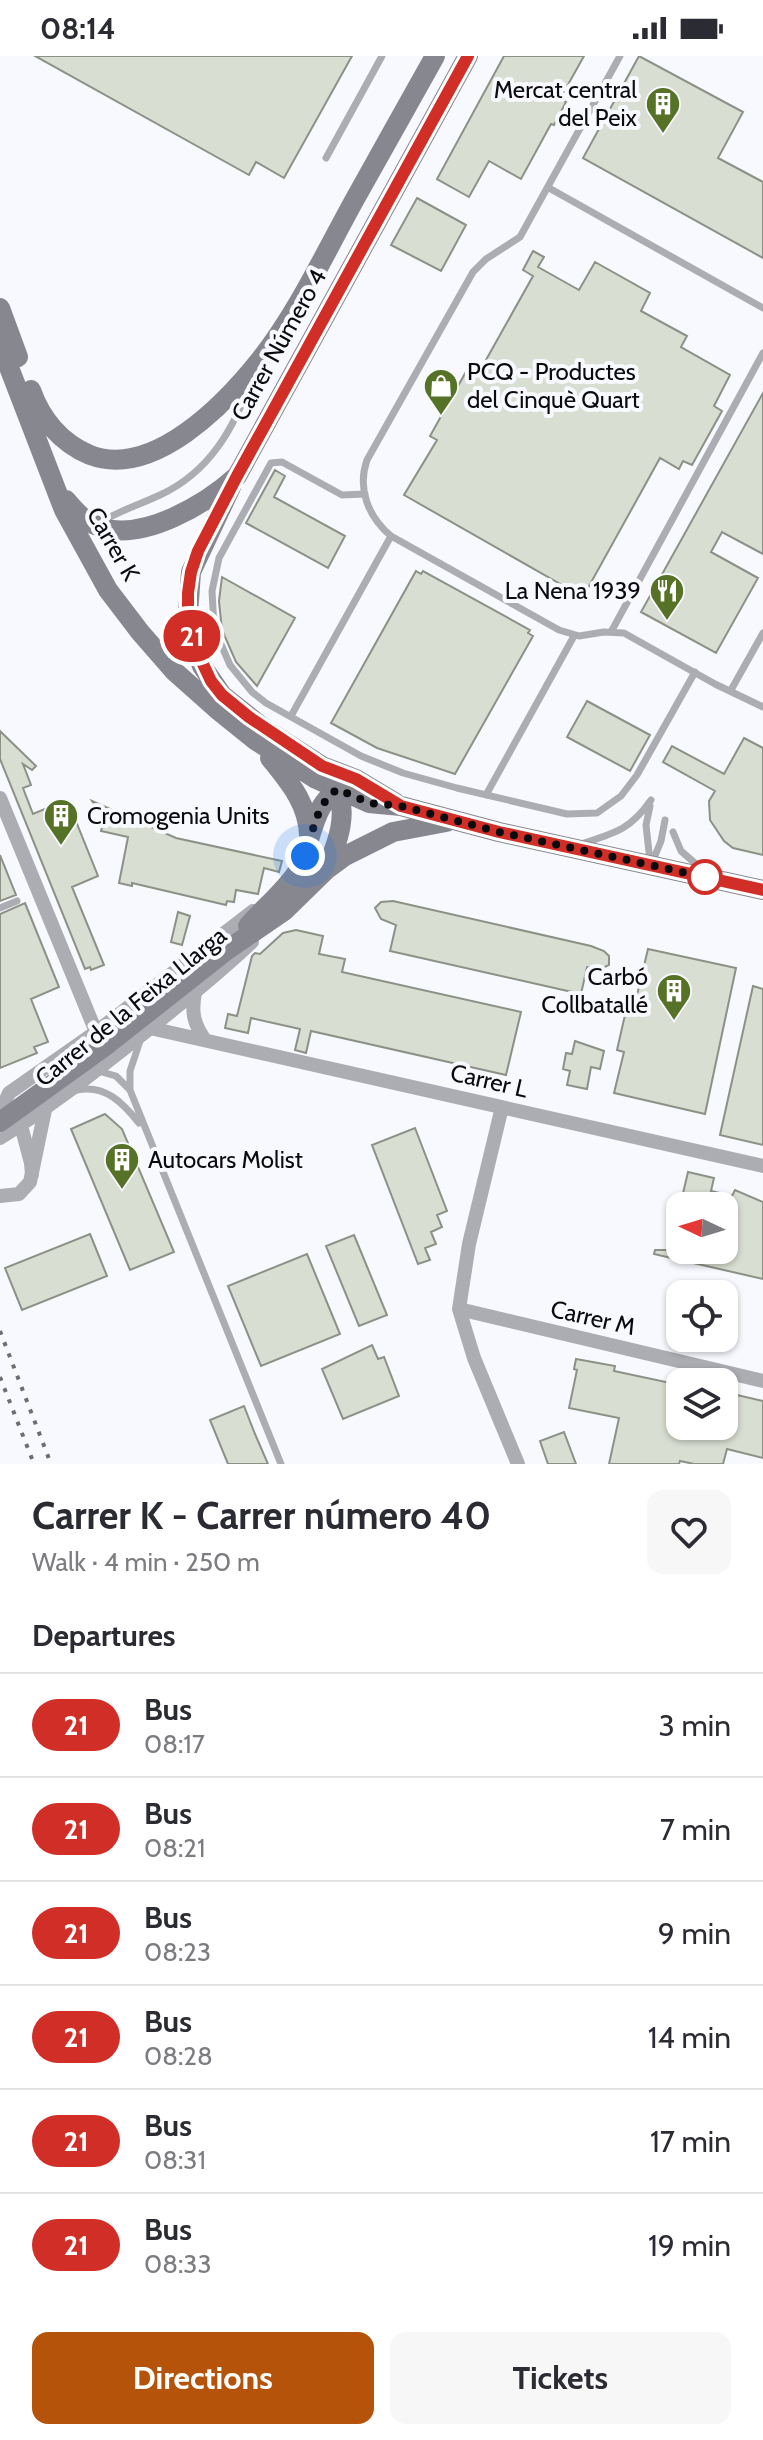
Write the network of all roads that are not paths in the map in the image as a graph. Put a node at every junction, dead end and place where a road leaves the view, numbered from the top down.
1 (382, 56) edge
2 (435, 56) edge
3 (468, 56) edge
4 (620, 56) edge
5 (326, 158) dead end
6 (549, 188) junction
7 (0, 308) edge
8 (763, 308) edge
9 (0, 344) edge
10 (763, 353) edge
11 (260, 360) junction
12 (237, 476) junction
13 (58, 491) junction
14 (365, 494) junction
15 (108, 518) dead end
16 (391, 536) junction
17 (611, 632) junction
18 (763, 633) edge
19 (574, 636) junction
20 (695, 672) junction
21 (735, 692) junction
22 (763, 707) edge
23 (291, 716) junction
24 (255, 740) junction
25 (322, 766) junction
26 (338, 789) junction
27 (375, 791) junction
28 (486, 795) junction
29 (0, 798) edge
30 (401, 806) junction
31 (665, 820) dead end
32 (452, 821) junction
33 (673, 832) dead end
34 (570, 847) junction
35 (307, 851) junction
36 (651, 865) junction
37 (326, 870) junction
38 (715, 879) junction
39 (763, 890) edge
40 (17, 901) dead end
41 (279, 904) junction
42 (0, 908) edge
43 (187, 992) junction
44 (146, 1031) junction
45 (96, 1032) junction
46 (205, 1040) junction
47 (96, 1070) junction
48 (130, 1090) junction
49 (68, 1092) junction
50 (502, 1107) junction
51 (45, 1110) junction
52 (0, 1112) edge
53 (10, 1124) edge
54 (145, 1131) junction
55 (0, 1138) edge
56 (763, 1166) edge
57 (32, 1175) junction
58 (0, 1196) edge
59 (459, 1309) junction
60 (763, 1381) edge
61 (281, 1464) edge
62 (518, 1464) edge

1 - 5 lane
2 - 11 main road, Carrer Número 4
3 - 12 main road, Carrer Número 4
4 - 6 lane
6 - 8 lane
6 - 14 lane
7 - 11 main road, Carrer Número 4
9 - 13 main road, Carrer K
10 - 17 lane
11 - 15 lane
12 - 13 main road, Carrer Número 4
12 - 25 main road, Carrer K
13 - 24 main road, Carrer K
14 - 16 lane
14 - 23 lane
16 - 19 lane
16 - 23 lane
17 - 19 lane
17 - 20 lane
18 - 21 lane
19 - 28 lane
20 - 21 lane
20 - 28 lane
21 - 22 lane
23 - 28 lane
24 - 26 main road, Carrer K
24 - 35 main road
25 - 26 main road
25 - 27 main road, Carrer K
26 - 27 main road
26 - 30 main road, Carrer K
26 - 35 main road, Carrer de la Feixa Llarga
26 - 37 main road, Carrer de la Feixa Llarga
27 - 30 main road, Carrer K
29 - 45 street
30 - 32 main road, Carrer K
31 - 36 lane
32 - 34 main road, Carrer K
32 - 37 main road, Carrer de la Feixa Llarga
33 - 38 lane
34 - 36 main road, Carrer K
34 - 36 lane
35 - 41 main road, Carrer de la Feixa Llarga
36 - 38 main road, Carrer K
37 - 41 main road, Carrer de la Feixa Llarga
38 - 39 main road, Carrer K
40 - 42 lane
41 - 43 main road, Carrer de la Feixa Llarga
41 - 43 street, Carrer de la Feixa Llarga
41 - 45 street, Carrer de la Feixa Llarga
43 - 44 street, Carrer de la Feixa Llarga
43 - 46 street
43 - 53 main road, Carrer de la Feixa Llarga
44 - 46 street, Carrer L
44 - 47 street, Carrer de la Feixa Llarga
44 - 48 lane
45 - 52 street, Carrer de la Feixa Llarga
45 - 53 street, Carrer de la Feixa Llarga
46 - 50 street, Carrer L
47 - 48 lane
47 - 49 street, Carrer de la Feixa Llarga
48 - 54 lane
49 - 51 street, Carrer de la Feixa Llarga
49 - 54 lane
50 - 56 street, Carrer L
50 - 59 street
51 - 53 street, Carrer de la Feixa Llarga
51 - 57 street, Carrer de la Feixa Llarga
53 - 55 street, Carrer de la Feixa Llarga
53 - 57 street, Carrer de la Feixa Llarga
54 - 61 lane
57 - 58 street
59 - 60 street, Carrer M
59 - 62 street

